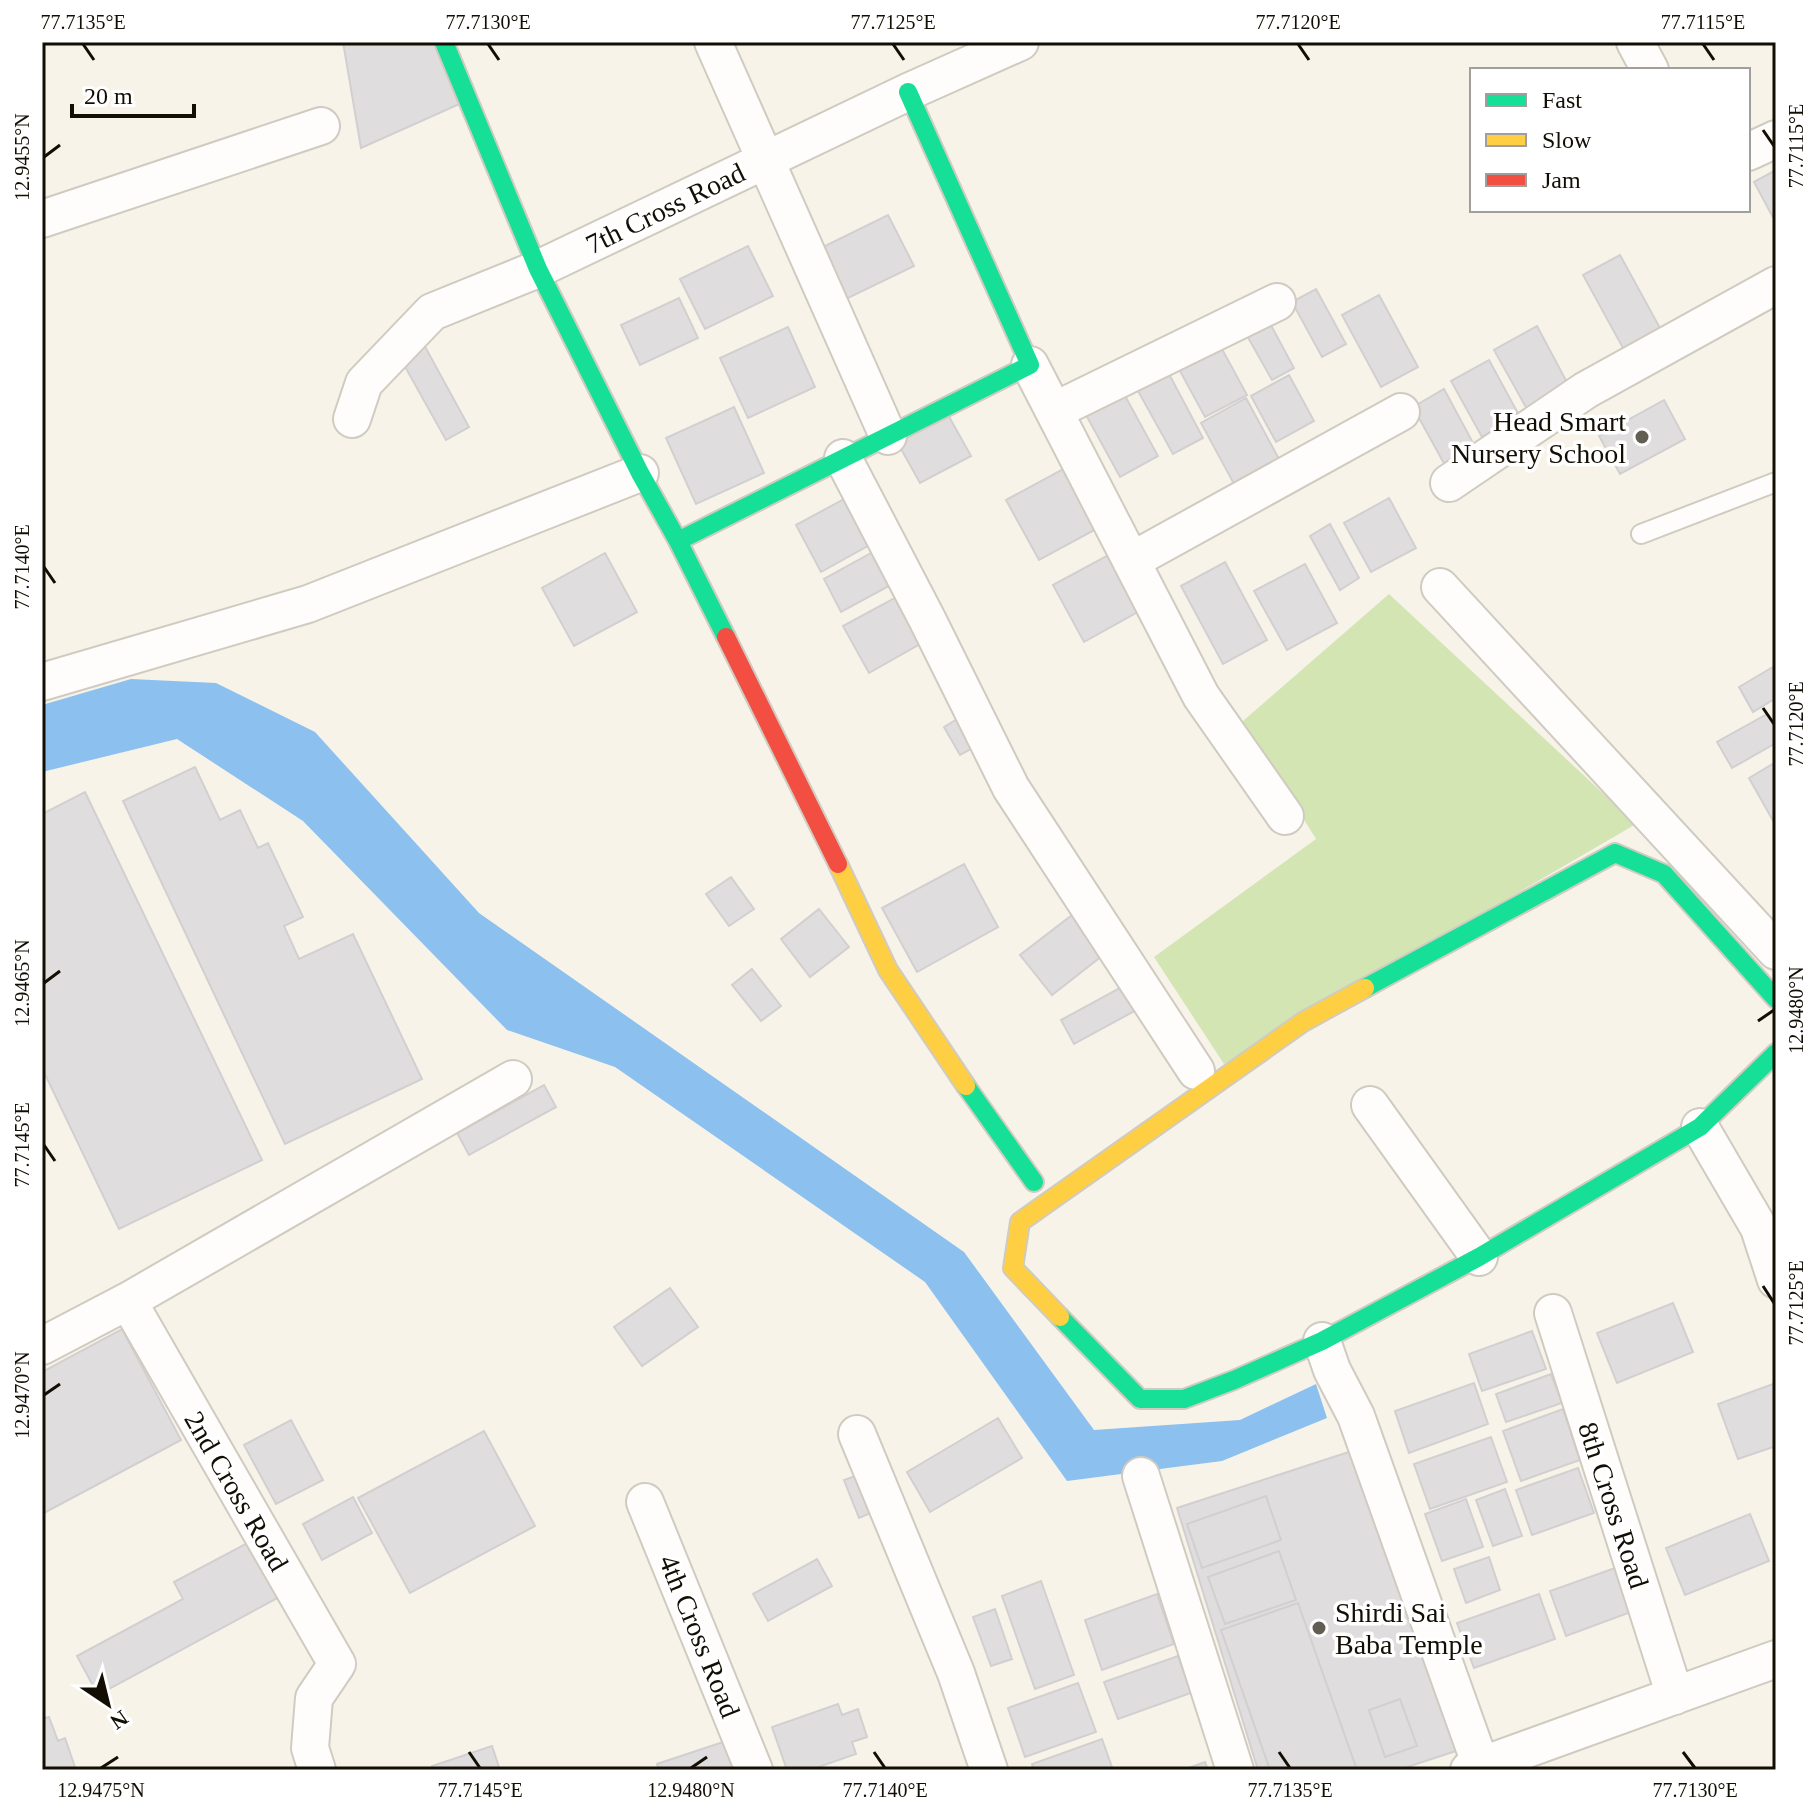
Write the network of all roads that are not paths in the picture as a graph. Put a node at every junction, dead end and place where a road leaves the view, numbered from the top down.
1 (444, 42) edge
2 (713, 42) edge
3 (1020, 42) edge
4 (1635, 42) edge
5 (1649, 68) edge
6 (908, 92) junction
7 (321, 126) dead end
8 (1776, 139) edge
9 (1750, 151) edge
10 (765, 160) junction
11 (42, 219) edge
12 (538, 269) junction
13 (1776, 285) edge
14 (1277, 302) dead end
15 (1030, 365) junction
16 (1054, 411) junction
17 (1401, 412) dead end
18 (352, 419) dead end
19 (888, 436) junction
20 (843, 458) junction
21 (640, 473) junction
22 (1776, 482) edge
23 (1449, 483) dead end
24 (1641, 534) dead end
25 (678, 541) junction
26 (1131, 561) junction
27 (1440, 587) dead end
28 (42, 682) edge
29 (1285, 816) dead end
30 (1776, 951) edge
31 (1776, 999) edge
32 (1776, 1053) edge
33 (1196, 1071) dead end
34 (513, 1079) dead end
35 (1370, 1105) dead end
36 (1700, 1127) junction
37 (1034, 1182) dead end
38 (1479, 1257) junction
39 (1776, 1280) edge
40 (128, 1301) junction
41 (1553, 1313) dead end
42 (1322, 1341) junction
43 (42, 1346) edge
44 (857, 1434) dead end
45 (1141, 1476) dead end
46 (645, 1502) dead end
47 (1776, 1659) edge
48 (1675, 1696) junction
49 (1475, 1768) edge
50 (317, 1770) edge
51 (754, 1770) edge
52 (989, 1770) edge
53 (1235, 1770) edge

1 - 12 street
2 - 10 street
3 - 6 street, 7th Cross Road
4 - 5 street
6 - 10 street, 7th Cross Road
6 - 15 street
7 - 11 street
8 - 9 street
10 - 12 street, 7th Cross Road
10 - 19 street
12 - 18 street, 7th Cross Road
12 - 21 street
13 - 23 street
14 - 16 street
15 - 16 street
15 - 19 street
16 - 26 street
17 - 26 street
19 - 20 street
20 - 25 street
20 - 33 street
21 - 25 street
21 - 28 street
22 - 24 lane
25 - 37 street
26 - 29 street
27 - 30 street
31 - 42 street
32 - 36 street
34 - 40 street
35 - 38 street
36 - 38 street
36 - 39 street
38 - 42 street
40 - 43 street
40 - 50 street, 2nd Cross Road
41 - 48 street, 8th Cross Road
42 - 49 street
44 - 52 street
45 - 53 street
46 - 51 street, 4th Cross Road
47 - 48 street
48 - 49 street

